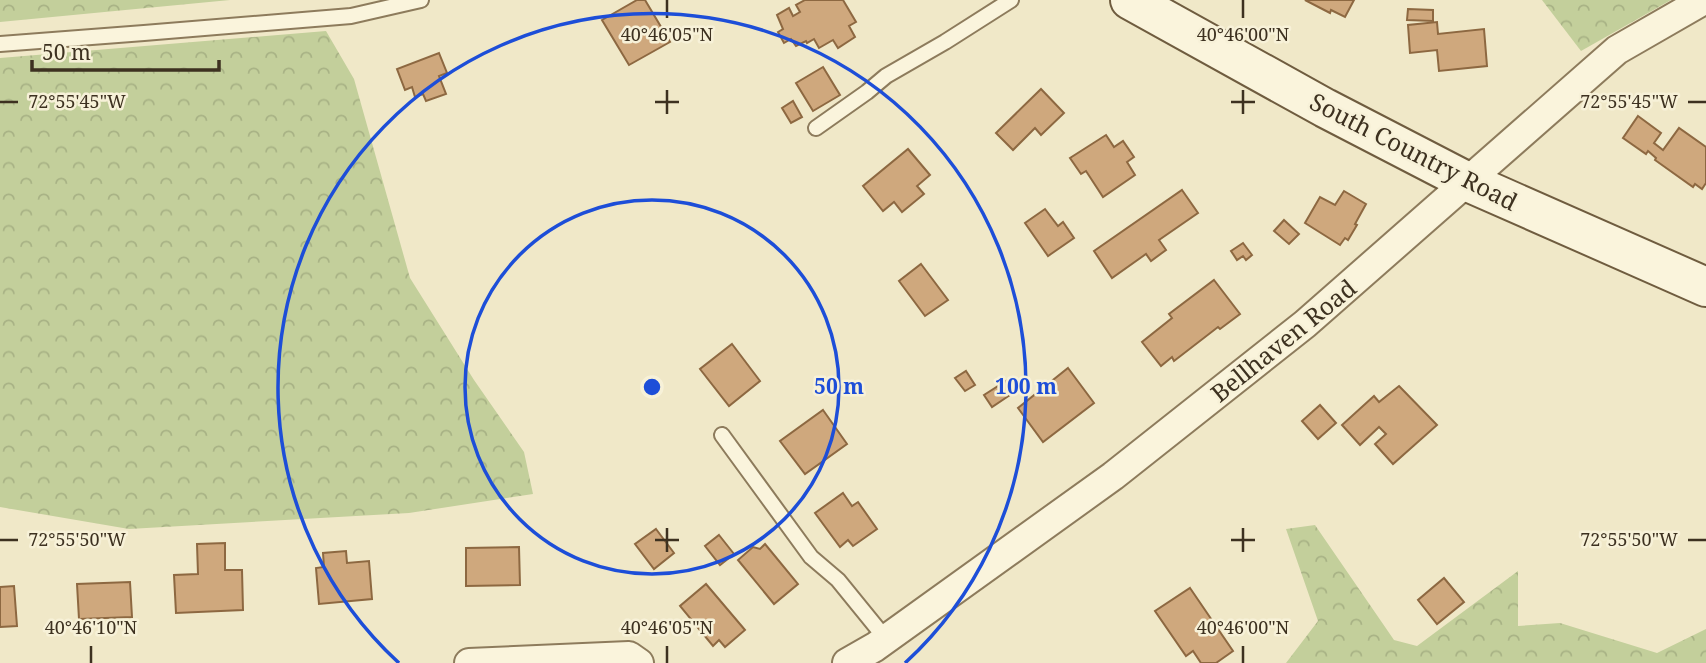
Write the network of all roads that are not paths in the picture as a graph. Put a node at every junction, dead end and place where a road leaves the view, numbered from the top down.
1 (421, 0) edge
2 (1011, 0) edge
3 (1130, 0) edge
4 (1704, 0) edge
5 (0, 44) edge
6 (816, 128) dead end
7 (1468, 182) junction
8 (1706, 287) edge
9 (722, 435) dead end
10 (886, 639) junction
11 (469, 663) edge
12 (639, 663) edge
13 (847, 663) edge

1 - 5 lane
2 - 6 lane
3 - 7 main road, South Country Road
4 - 7 street, Bellhaven Road
7 - 8 main road, South Country Road
7 - 10 street, Bellhaven Road
9 - 10 lane
10 - 13 street, Bellhaven Road
11 - 12 street

